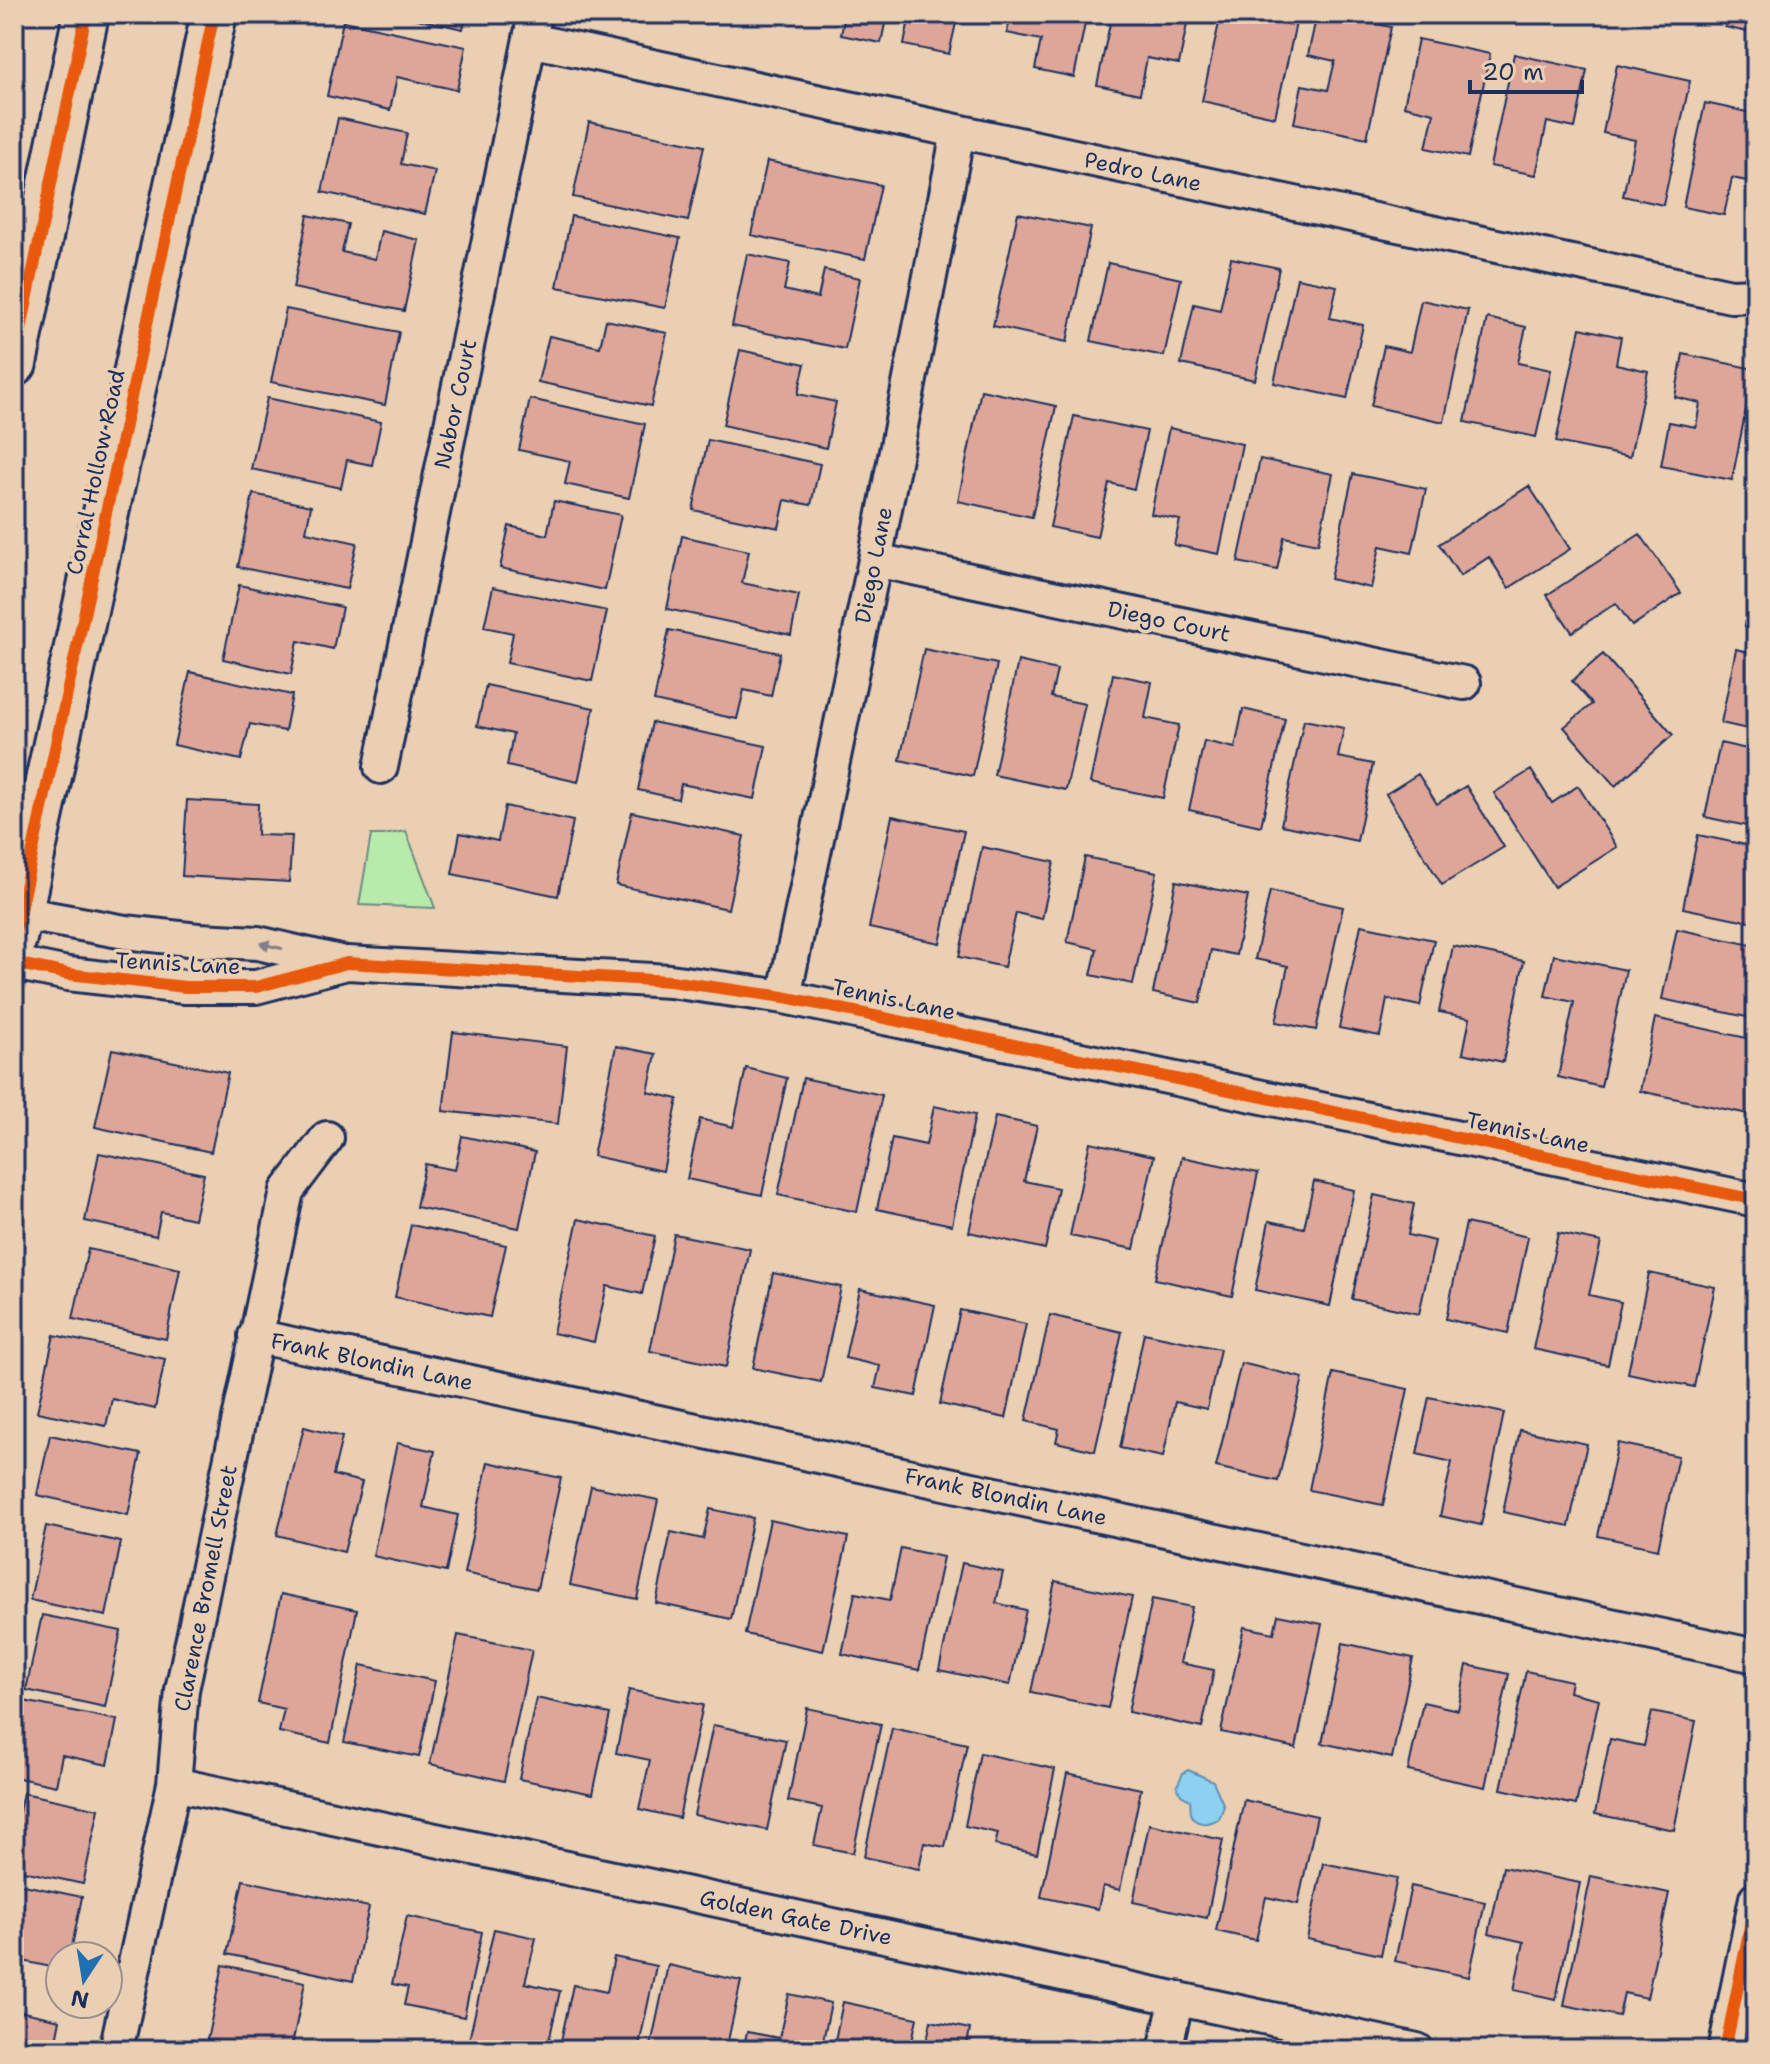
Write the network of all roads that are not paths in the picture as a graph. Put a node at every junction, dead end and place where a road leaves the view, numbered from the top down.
1 (86, 14) edge
2 (214, 14) edge
3 (533, 27) edge
4 (958, 132) junction
5 (1756, 295) edge
6 (14, 363) edge
7 (875, 560) junction
8 (1464, 683) dead end
9 (381, 767) dead end
10 (16, 921) edge
11 (14, 963) edge
12 (347, 963) junction
13 (784, 997) junction
14 (327, 1138) dead end
15 (1756, 1200) edge
16 (255, 1336) junction
17 (1756, 1656) edge
18 (174, 1784) junction
19 (1756, 1898) edge
20 (1177, 1998) junction
21 (116, 2050) edge
22 (1165, 2050) edge
23 (1417, 2050) edge
24 (1725, 2050) edge

1 - 6 main road
2 - 10 main road, Corral Hollow Road
3 - 4 street, Pedro Lane
3 - 9 street, Nabor Court
4 - 5 street, Pedro Lane
4 - 7 street, Diego Lane
7 - 8 street, Diego Court
7 - 13 street, Diego Lane
12 -> 10 street
11 - 12 street, Tennis Lane
12 - 13 street, Tennis Lane
13 - 15 street, Tennis Lane
14 - 16 street, Clarence Bromell Street
16 - 17 street, Frank Blondin Lane
16 - 18 street, Clarence Bromell Street
18 - 20 street, Golden Gate Drive
18 - 21 street, Clarence Bromell Street
19 - 24 street
20 - 22 street
20 - 23 street, Golden Gate Drive

